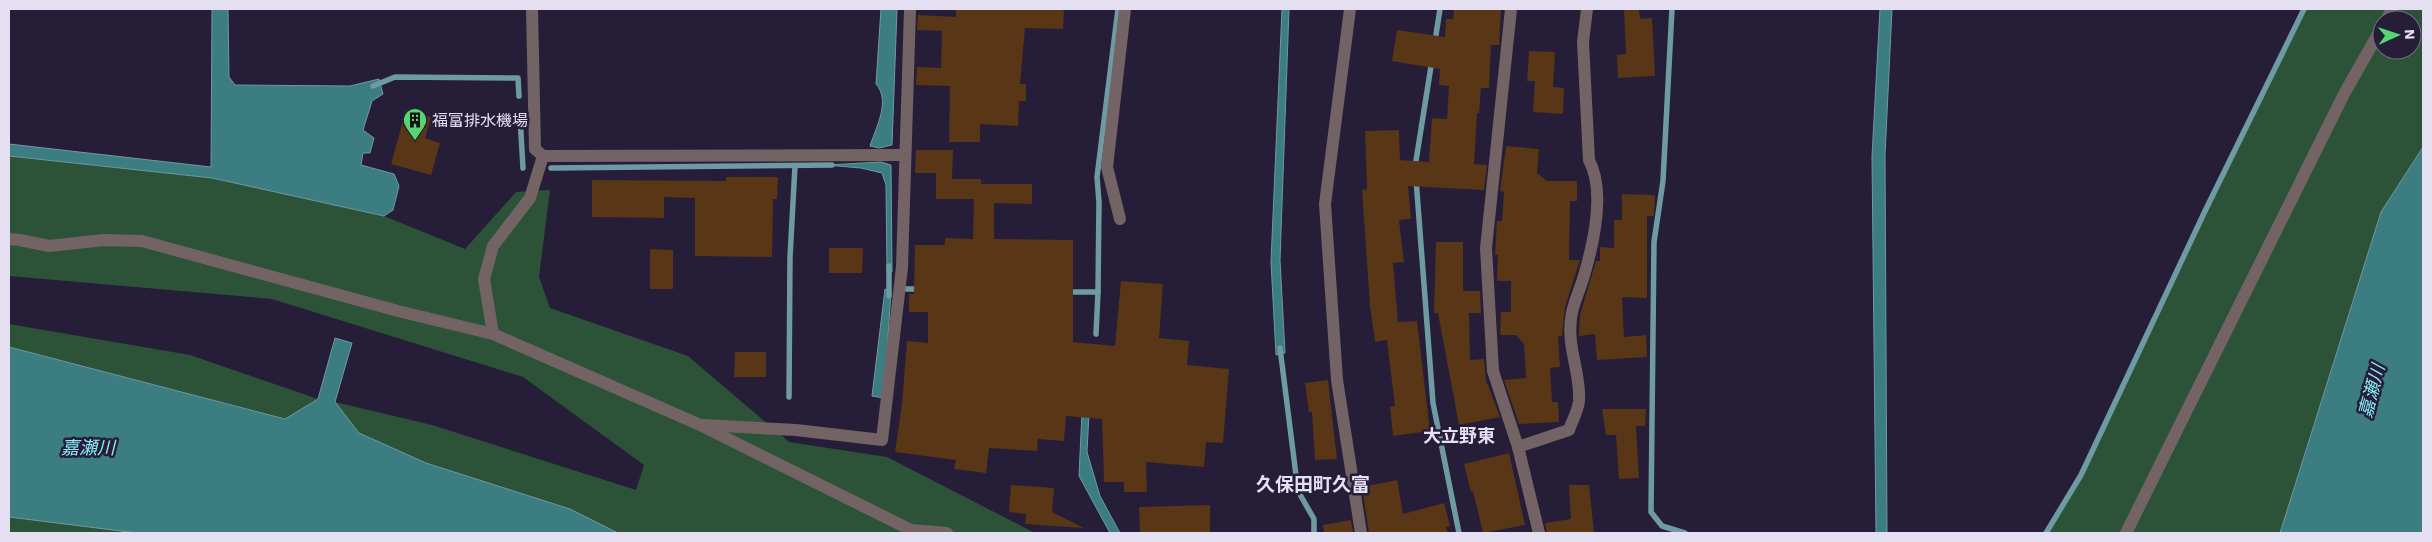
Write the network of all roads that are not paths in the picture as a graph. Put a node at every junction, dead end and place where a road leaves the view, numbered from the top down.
1 (532, 9) edge
2 (910, 9) edge
3 (1124, 9) edge
4 (1350, 9) edge
5 (1511, 9) edge
6 (1586, 9) edge
7 (2372, 45) edge
8 (900, 155) junction
9 (542, 156) junction
10 (1120, 219) dead end
11 (9, 239) edge
12 (492, 334) junction
13 (698, 424) junction
14 (1518, 447) junction
15 (947, 533) edge
16 (1361, 533) edge
17 (1539, 533) edge
18 (2126, 533) edge

1 - 9 street
2 - 8 street
3 - 10 street
4 - 16 street
5 - 14 street
6 - 14 street
7 - 18 street
8 - 9 street
8 - 13 street
9 - 12 street
11 - 12 street
12 - 13 street
13 - 15 street
14 - 17 street

